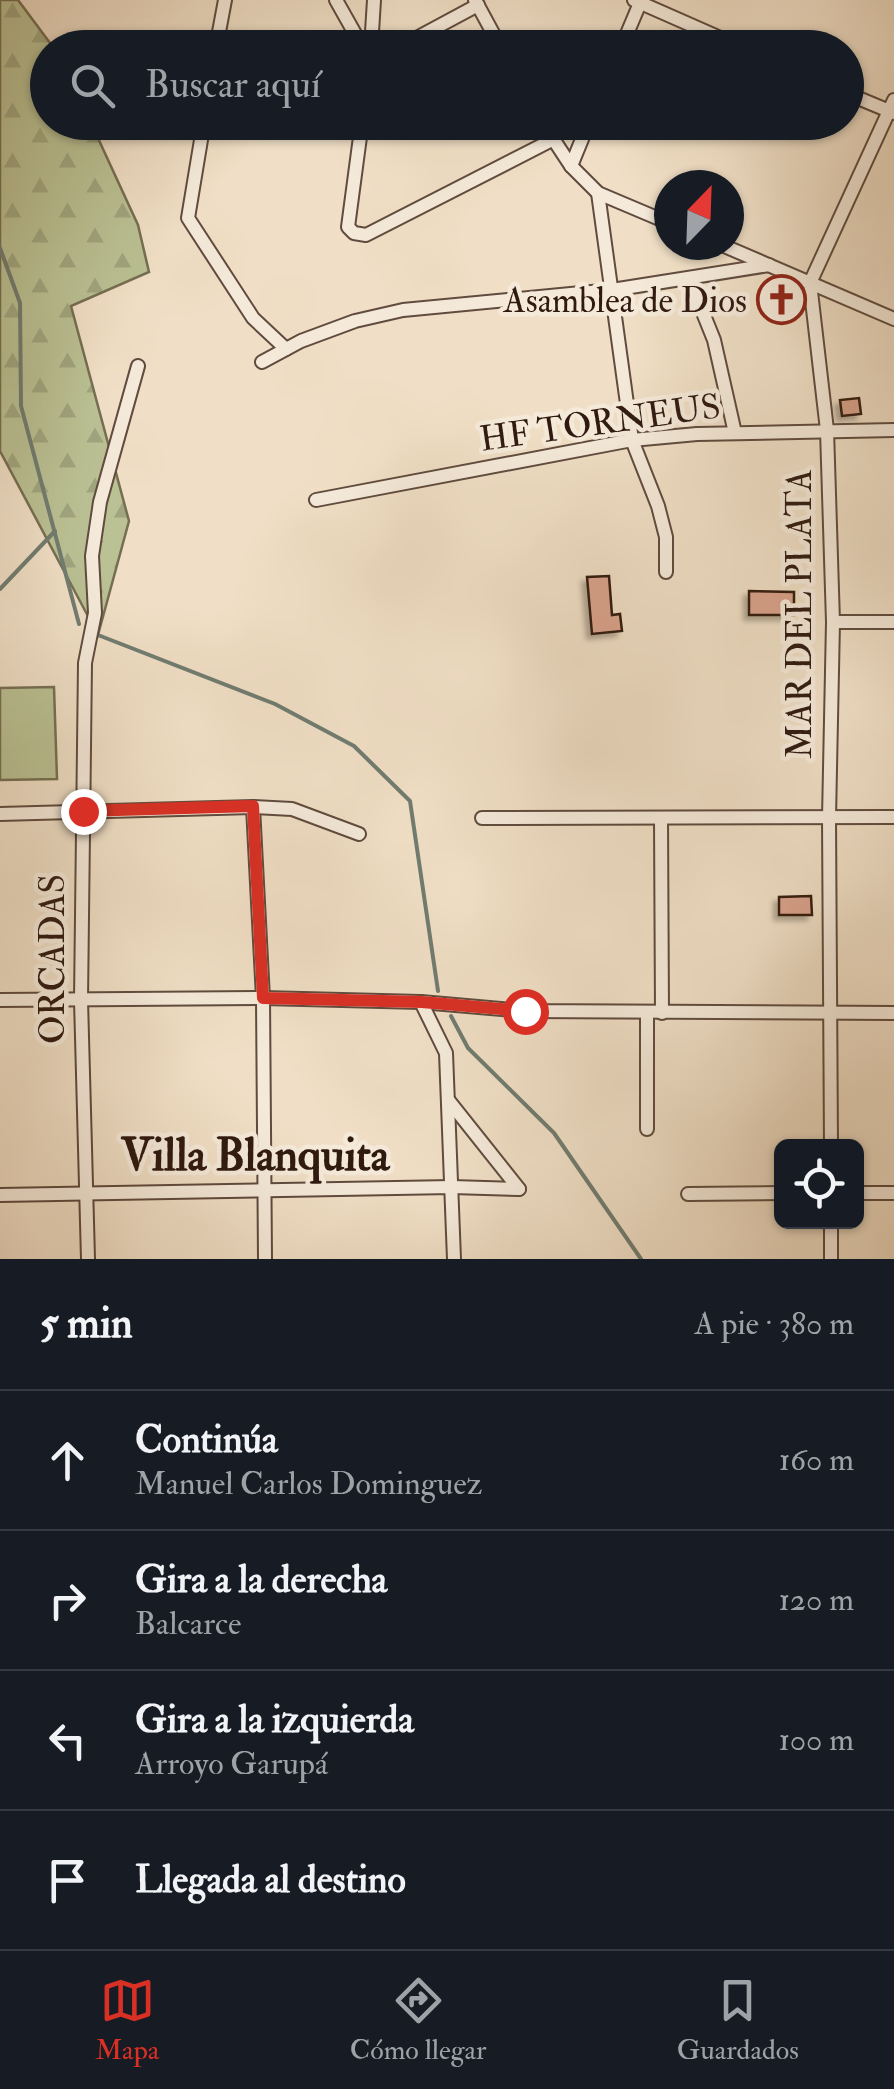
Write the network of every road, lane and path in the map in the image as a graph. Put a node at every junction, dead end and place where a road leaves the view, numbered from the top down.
1 (225, 0) edge
2 (336, 0) edge
3 (374, 0) edge
4 (477, 2) edge
5 (637, 2) edge
6 (219, 30) edge
7 (353, 30) edge
8 (372, 30) edge
9 (429, 30) edge
10 (492, 30) edge
11 (628, 30) edge
12 (701, 30) edge
13 (864, 99) edge
14 (892, 108) edge
15 (201, 140) edge
16 (360, 140) edge
17 (552, 140) joint
18 (582, 140) edge
19 (571, 166) junction
20 (598, 193) junction
21 (654, 217) edge
22 (744, 254) edge
23 (769, 265) junction
24 (688, 278) junction
25 (810, 283) junction
26 (612, 290) junction
27 (894, 318) edge
28 (286, 349) junction
29 (262, 362) dead end
30 (138, 366) dead end
31 (828, 430) junction
32 (894, 430) edge
33 (735, 433) junction
34 (632, 440) junction
35 (316, 500) dead end
36 (666, 572) dead end
37 (833, 622) junction
38 (894, 622) edge
39 (253, 806) junction
40 (83, 811) junction
41 (0, 814) edge
42 (894, 817) edge
43 (482, 818) dead end
44 (829, 818) junction
45 (661, 819) junction
46 (359, 834) dead end
47 (263, 998) junction
48 (0, 1000) edge
49 (81, 1000) junction
50 (422, 1002) junction
51 (830, 1012) junction
52 (654, 1013) junction
53 (894, 1013) edge
54 (449, 1101) junction
55 (648, 1128) dead end
56 (831, 1139) edge
57 (452, 1188) junction
58 (265, 1192) junction
59 (894, 1192) edge
60 (864, 1193) edge
61 (86, 1194) junction
62 (688, 1194) dead end
63 (774, 1194) edge
64 (0, 1195) edge
65 (831, 1229) edge
66 (88, 1259) edge
67 (264, 1259) edge
68 (454, 1259) edge
69 (831, 1259) edge

1 - 6 street
2 - 7 street
3 - 8 street
4 - 9 street
4 - 10 street
5 - 11 street
5 - 12 street
13 - 14 street
14 - 25 street
15 - 28 street
16 - 17 street
17 - 19 street
18 - 19 street
19 - 20 street
20 - 21 street
20 - 26 street
22 - 23 street
23 - 24 street
23 - 25 street
24 - 26 street
24 - 33 street
25 - 27 street
25 - 31 street, MAR DEL PLATA
26 - 28 street
26 - 34 street
28 - 29 street
30 - 40 street, ORCADAS
31 - 32 street, HF TORNEUS
31 - 33 street, HF TORNEUS
31 - 37 street, MAR DEL PLATA
33 - 34 street, HF TORNEUS
34 - 35 street, HF TORNEUS
34 - 36 street
37 - 38 street
37 - 44 street, MAR DEL PLATA
39 - 40 street
39 - 46 street
39 - 47 street
40 - 41 street
40 - 49 street, ORCADAS
42 - 44 street
43 - 45 street
44 - 45 street
44 - 51 street, MAR DEL PLATA
45 - 52 street
47 - 49 street
47 - 50 street
47 - 58 street
48 - 49 street
49 - 61 street, ORCADAS
50 - 52 street
50 - 54 street
51 - 52 street
51 - 53 street
51 - 56 street, MAR DEL PLATA
52 - 55 street
54 - 57 street
54 - 57 street
57 - 58 street
57 - 68 street
58 - 61 street
58 - 67 street
59 - 60 street
61 - 64 street
61 - 66 street, ORCADAS
62 - 63 street
65 - 69 street

